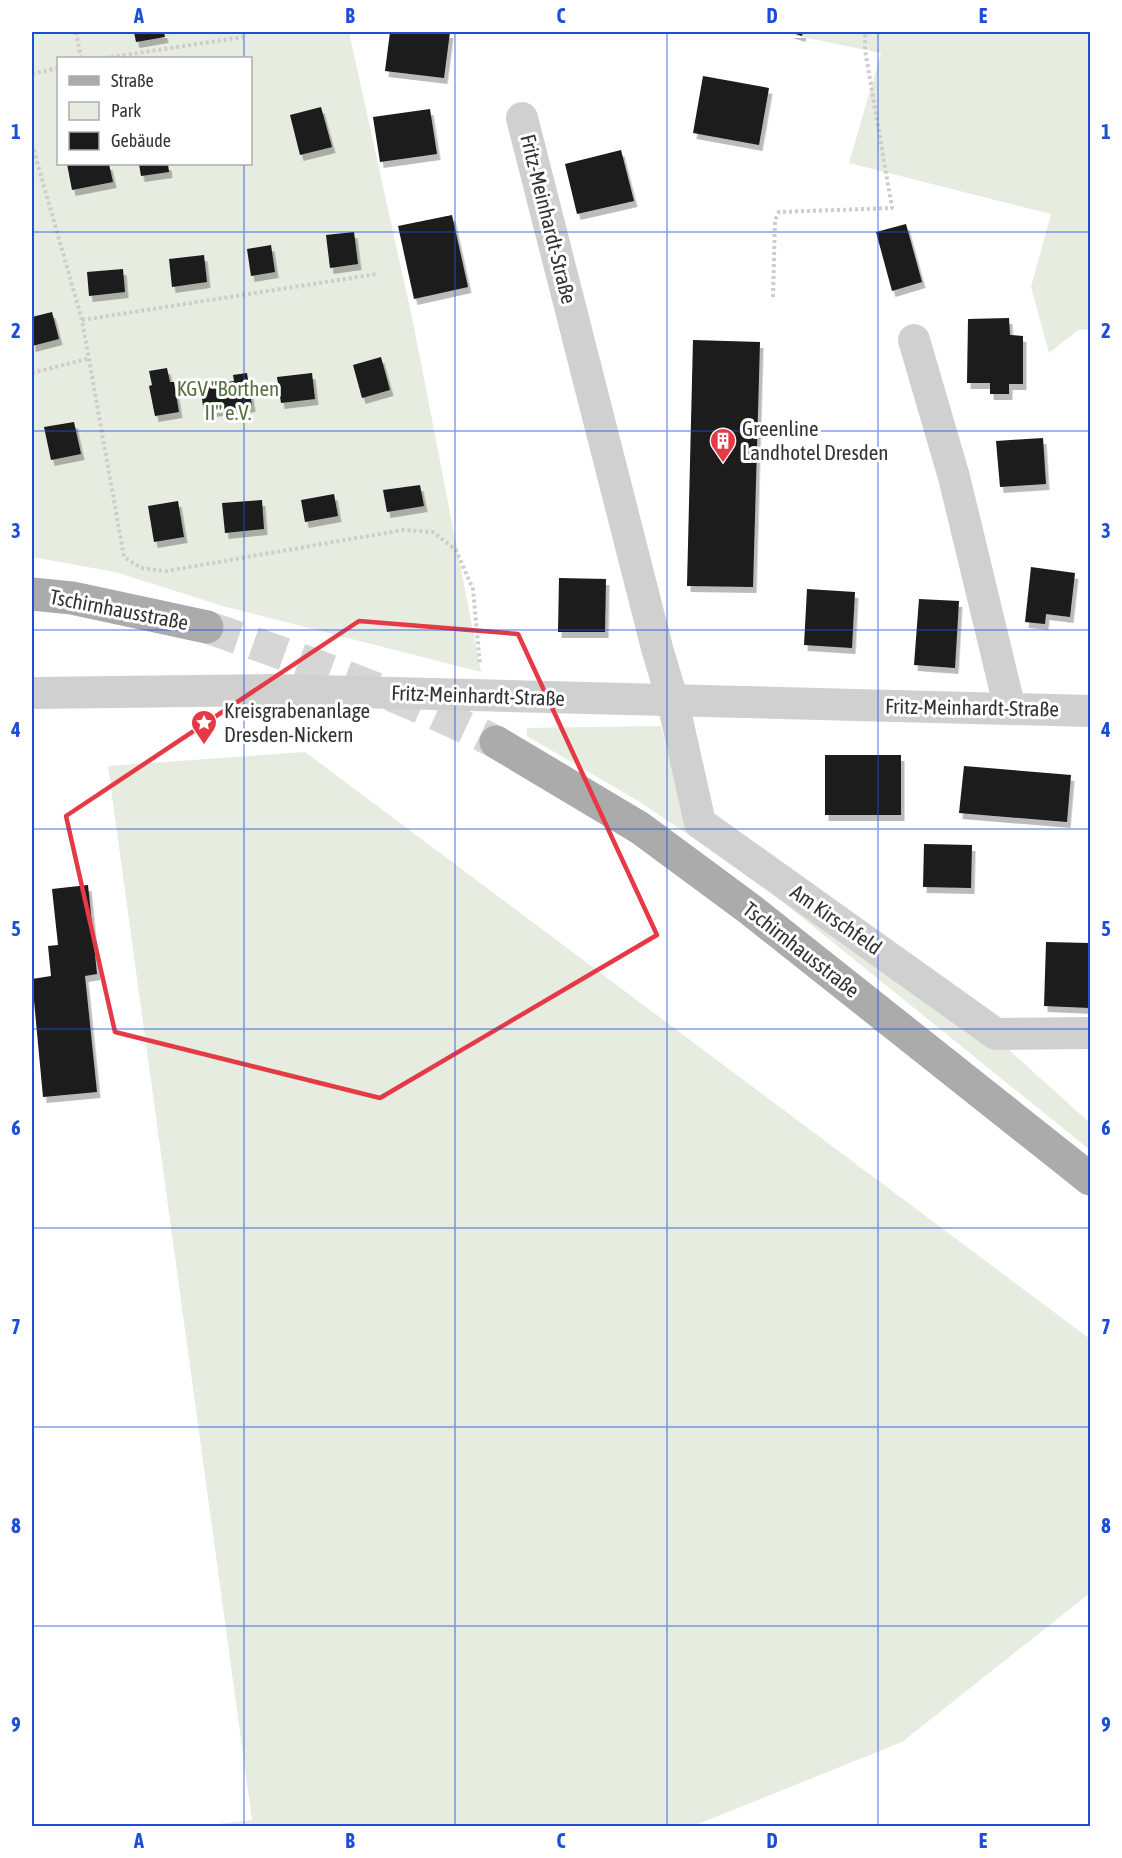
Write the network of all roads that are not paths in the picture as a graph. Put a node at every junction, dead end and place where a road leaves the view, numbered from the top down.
1 (522, 118) dead end
2 (914, 340) dead end
3 (32, 594) edge
4 (207, 627) tunnel mouth
5 (32, 693) edge
6 (673, 702) junction
7 (1010, 709) junction
8 (1090, 711) edge
9 (496, 742) tunnel mouth
10 (1090, 1033) edge
11 (1090, 1179) edge

1 - 6 street, Fritz-Meinhardt-Straße
2 - 7 street
3 - 4 main road, Tschirnhausstraße
5 - 6 street, Fritz-Meinhardt-Straße
6 - 7 street, Fritz-Meinhardt-Straße
6 - 10 street, Am Kirschfeld
7 - 8 street, Fritz-Meinhardt-Straße
9 - 11 main road, Tschirnhausstraße

